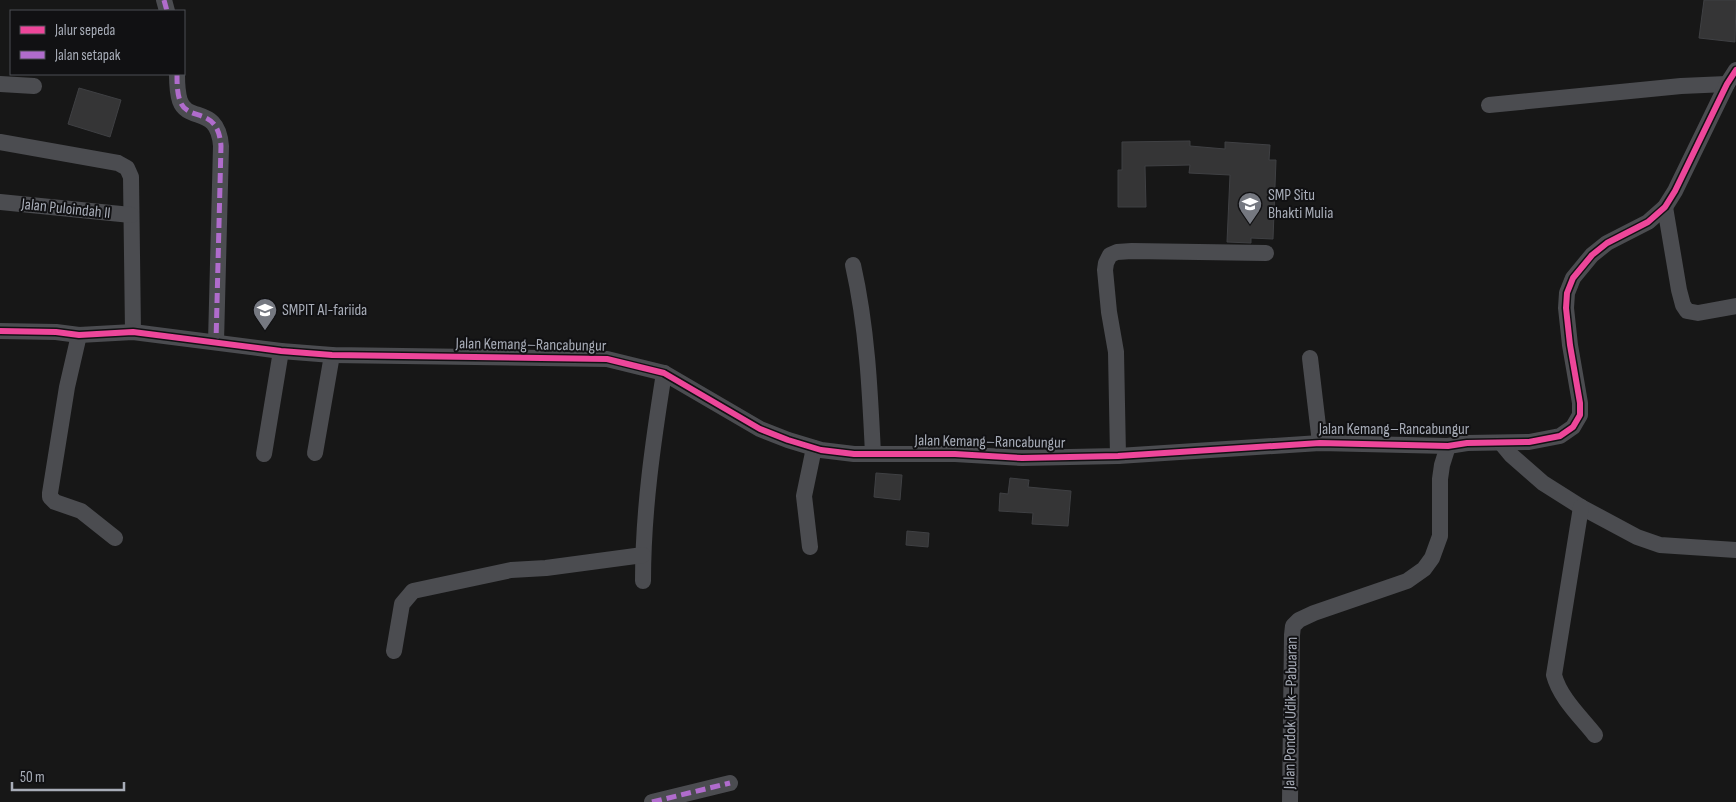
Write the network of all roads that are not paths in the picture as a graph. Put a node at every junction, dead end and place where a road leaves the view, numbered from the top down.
1 (177, 75) edge
2 (1732, 77) edge
3 (0, 84) edge
4 (34, 86) dead end
5 (1489, 106) dead end
6 (0, 142) edge
7 (0, 202) edge
8 (1665, 207) junction
9 (131, 215) junction
10 (1266, 252) dead end
11 (853, 264) dead end
12 (1736, 306) edge
13 (0, 331) edge
14 (133, 332) junction
15 (79, 335) junction
16 (216, 342) junction
17 (281, 351) junction
18 (332, 355) junction
19 (1310, 358) dead end
20 (664, 373) junction
21 (1320, 442) junction
22 (1501, 443) junction
23 (1448, 446) junction
24 (814, 448) junction
25 (315, 453) dead end
26 (264, 454) dead end
27 (873, 454) junction
28 (1118, 456) junction
29 (1581, 507) junction
30 (115, 538) dead end
31 (810, 547) dead end
32 (1736, 550) edge
33 (643, 555) junction
34 (643, 581) dead end
35 (394, 651) dead end
36 (1595, 735) dead end
37 (730, 783) dead end
38 (652, 802) edge
39 (1290, 802) edge

1 - 16 street
2 - 5 street
2 - 8 street, Jalan Kemang–Rancabungur
3 - 4 street
6 - 9 street
7 - 9 street, Jalan Puloindah II
8 - 12 street
8 - 22 street, Jalan Kemang–Rancabungur
9 - 14 street
10 - 28 street
11 - 27 street
13 - 15 street, Jalan Kemang–Rancabungur
14 - 15 street, Jalan Kemang–Rancabungur
14 - 16 street, Jalan Kemang–Rancabungur
15 - 30 street
16 - 17 street, Jalan Kemang–Rancabungur
17 - 18 street, Jalan Kemang–Rancabungur
17 - 26 street
18 - 20 street, Jalan Kemang–Rancabungur
18 - 25 street
19 - 21 street
20 - 24 street, Jalan Kemang–Rancabungur
20 - 33 street
21 - 23 street, Jalan Kemang–Rancabungur
21 - 28 street, Jalan Kemang–Rancabungur
22 - 23 street, Jalan Kemang–Rancabungur
22 - 29 street
23 - 39 street, Jalan Pondok Udik–Pabuaran
24 - 27 street, Jalan Kemang–Rancabungur
24 - 31 street
27 - 28 street, Jalan Kemang–Rancabungur
29 - 32 street
29 - 36 street
33 - 34 street
33 - 35 street
37 - 38 street

